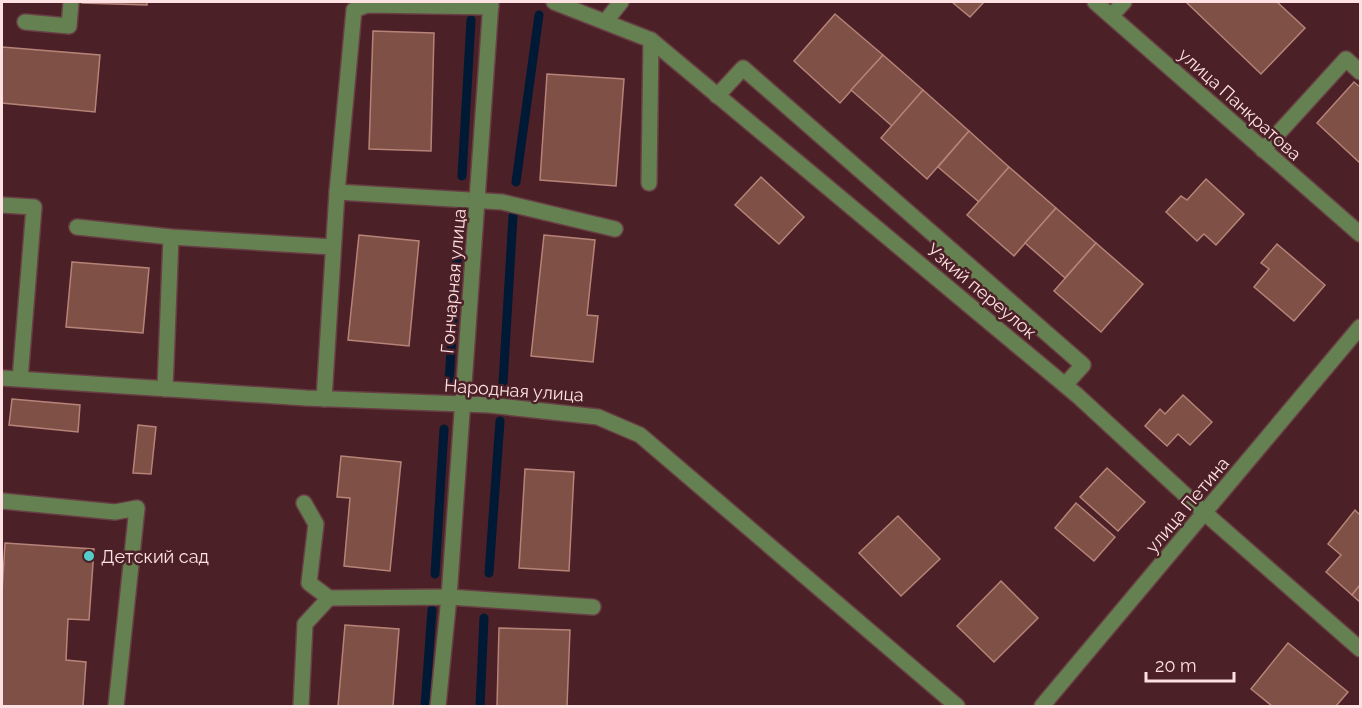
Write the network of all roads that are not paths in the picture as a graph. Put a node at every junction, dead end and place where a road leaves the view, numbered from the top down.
1 (71, 2) edge
2 (554, 2) edge
3 (621, 2) edge
4 (1095, 2) edge
5 (1124, 2) edge
6 (491, 4) edge
7 (355, 6) edge
8 (1111, 16) junction
9 (25, 22) dead end
10 (605, 22) junction
11 (651, 40) junction
12 (1360, 72) edge
13 (717, 96) junction
14 (1263, 150) junction
15 (649, 183) dead end
16 (337, 192) junction
17 (479, 201) junction
18 (2, 205) edge
19 (78, 227) dead end
20 (615, 229) dead end
21 (1360, 234) edge
22 (171, 237) junction
23 (333, 247) junction
24 (1360, 327) edge
25 (2, 378) edge
26 (20, 380) junction
27 (1065, 385) junction
28 (165, 389) junction
29 (324, 399) junction
30 (462, 405) junction
31 (2, 501) edge
32 (304, 503) dead end
33 (1206, 514) junction
34 (449, 597) junction
35 (329, 598) junction
36 (593, 608) dead end
37 (1360, 649) edge
38 (116, 706) edge
39 (301, 706) edge
40 (438, 706) edge
41 (957, 706) edge
42 (1042, 706) edge

1 - 9 street
2 - 10 street, Узкий переулок
3 - 10 street
4 - 8 street, улица Панкратова
5 - 8 street
6 - 7 street
6 - 17 street, Гончарная улица
7 - 16 street
8 - 14 street, улица Панкратова
10 - 11 street, Узкий переулок
11 - 13 street, Узкий переулок
11 - 15 street
12 - 14 street
13 - 27 street, Узкий переулок
13 - 27 street
14 - 21 street, улица Панкратова
16 - 17 street
16 - 23 street
17 - 20 street
17 - 30 street, Гончарная улица
18 - 26 street
19 - 22 street
22 - 23 street
22 - 28 street
23 - 29 street
24 - 33 street, улица Петина
25 - 26 street, Народная улица
26 - 28 street, Народная улица
27 - 33 street, Узкий переулок
28 - 29 street, Народная улица
29 - 30 street, Народная улица
30 - 34 street, Гончарная улица
30 - 41 street, Народная улица
31 - 38 street
32 - 35 street
33 - 37 street, Узкий переулок
33 - 42 street, улица Петина
34 - 35 street
34 - 36 street
34 - 40 street, Гончарная улица
35 - 39 street

